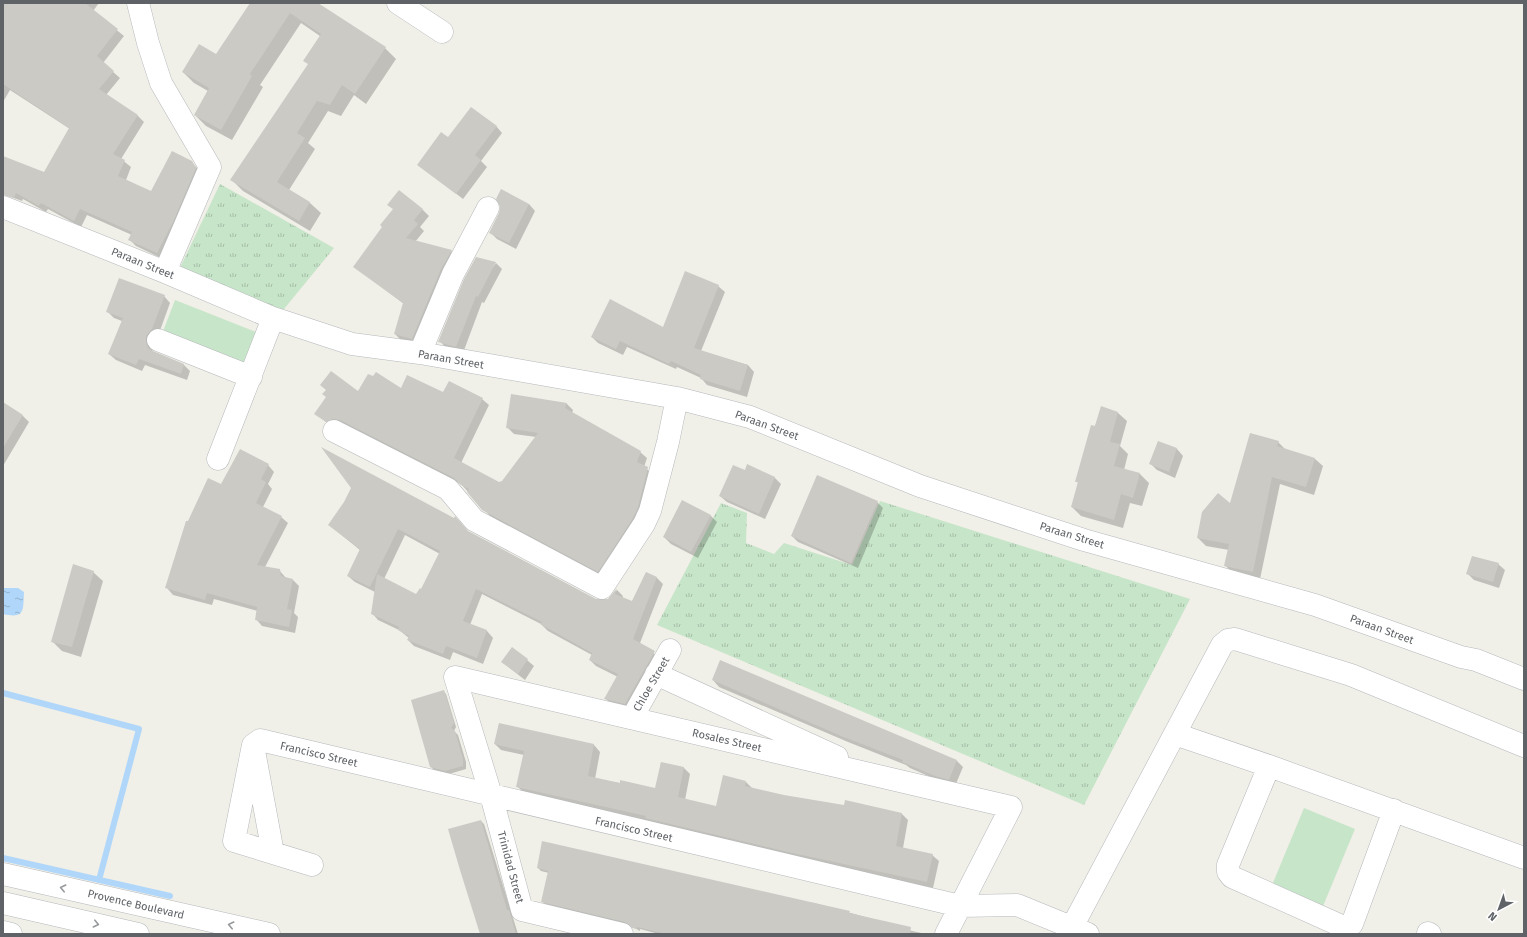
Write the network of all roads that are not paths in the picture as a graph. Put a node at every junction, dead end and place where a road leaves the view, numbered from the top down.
1 (138, 3) edge
2 (404, 4) edge
3 (442, 32) dead end
4 (3, 207) edge
5 (488, 208) dead end
6 (166, 272) junction
7 (273, 318) junction
8 (158, 340) dead end
9 (420, 353) junction
10 (251, 376) junction
11 (677, 398) junction
12 (334, 431) dead end
13 (218, 459) dead end
14 (670, 650) dead end
15 (656, 674) junction
16 (1524, 679) edge
17 (632, 718) junction
18 (1175, 734) junction
19 (253, 745) junction
20 (1524, 746) edge
21 (1269, 766) junction
22 (880, 776) junction
23 (491, 795) junction
24 (1394, 810) junction
25 (273, 853) junction
26 (1524, 858) edge
27 (312, 865) dead end
28 (3, 874) edge
29 (3, 903) edge
30 (960, 906) junction
31 (1080, 931) edge
32 (3, 932) edge
33 (11, 934) edge
34 (138, 934) edge
35 (269, 934) edge
36 (622, 934) edge
37 (946, 934) edge

1 - 6 street
2 - 3 street
4 - 6 street, Paraan Street
5 - 9 street
6 - 7 street, Paraan Street
7 - 9 street, Paraan Street
7 - 10 street
8 - 10 street
9 - 11 street, Paraan Street
10 - 13 street
11 - 12 street
11 - 16 street, Paraan Street
14 - 15 street, Chloe Street
15 - 17 street, Chloe Street
15 - 22 street
17 - 22 street, Rosales Street
17 - 23 street, Rosales Street
18 - 20 street
18 - 21 street
18 - 31 street
19 - 23 street, Francisco Street
19 - 25 street
19 - 25 street
21 - 24 street
21 - 24 street
22 - 30 street, Rosales Street
23 - 30 street, Francisco Street
23 - 36 street, Trinidad Street
24 - 26 street
25 - 27 street
35 -> 28 street, Provence Boulevard
29 -> 34 street
30 - 31 street, Francisco Street
30 - 37 street
32 - 33 street

